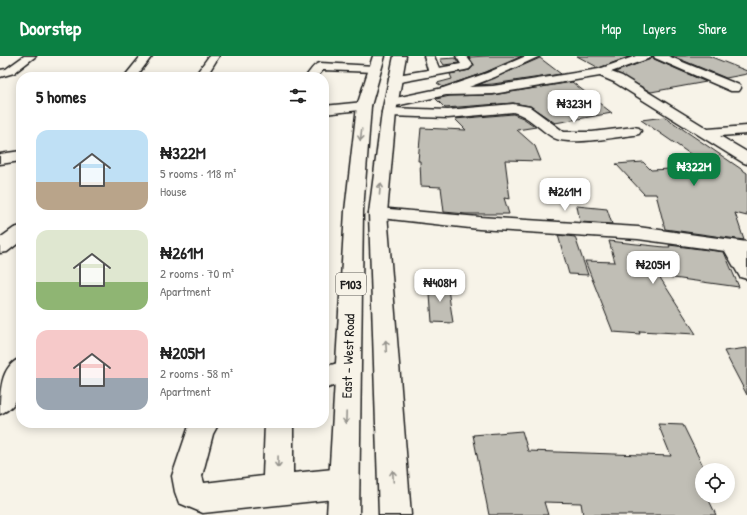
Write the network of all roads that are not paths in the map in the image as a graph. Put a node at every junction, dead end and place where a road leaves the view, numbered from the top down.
1 (31, 56) edge
2 (147, 56) edge
3 (214, 56) edge
4 (400, 56) edge
5 (429, 56) edge
6 (461, 56) edge
7 (535, 56) edge
8 (646, 56) edge
9 (659, 56) edge
10 (377, 62) edge
11 (134, 72) edge
12 (203, 72) edge
13 (315, 72) edge
14 (435, 72) junction
15 (601, 72) junction
16 (0, 74) edge
17 (395, 79) junction
18 (735, 88) dead end
19 (446, 91) junction
20 (364, 106) junction
21 (390, 107) junction
22 (329, 110) edge
23 (747, 130) edge
24 (634, 131) dead end
25 (706, 133) junction
26 (744, 156) edge
27 (16, 157) edge
28 (0, 159) edge
29 (378, 213) junction
30 (16, 236) edge
31 (739, 246) edge
32 (0, 247) edge
33 (747, 272) edge
34 (348, 371) junction
35 (16, 376) edge
36 (329, 377) edge
37 (0, 402) edge
38 (201, 428) edge
39 (279, 428) edge
40 (344, 483) junction
41 (278, 490) junction
42 (342, 515) edge
43 (395, 515) edge

1 - 16 street
2 - 11 street
3 - 12 street
4 - 17 main road, F103
5 - 14 street
6 - 14 street
7 - 19 street
8 - 15 street
9 - 18 street
10 - 13 street
10 - 20 main road, East - West Road / F103
14 - 17 street
15 - 19 street
15 - 25 street
17 - 21 main road, F103
19 - 21 street
20 - 22 street
20 -> 34 main road, East - West Road / F103
21 - 24 street
29 -> 21 main road, F103
23 - 25 street
25 - 26 street
27 - 28 street
29 - 31 street
43 -> 29 main road, F103
30 - 32 street
31 - 33 street
34 - 36 street
34 -> 40 main road, East - West Road / F103
35 - 37 street
38 - 41 street
39 -> 41 street
40 - 41 street
40 - 42 main road, East - West Road / F103

